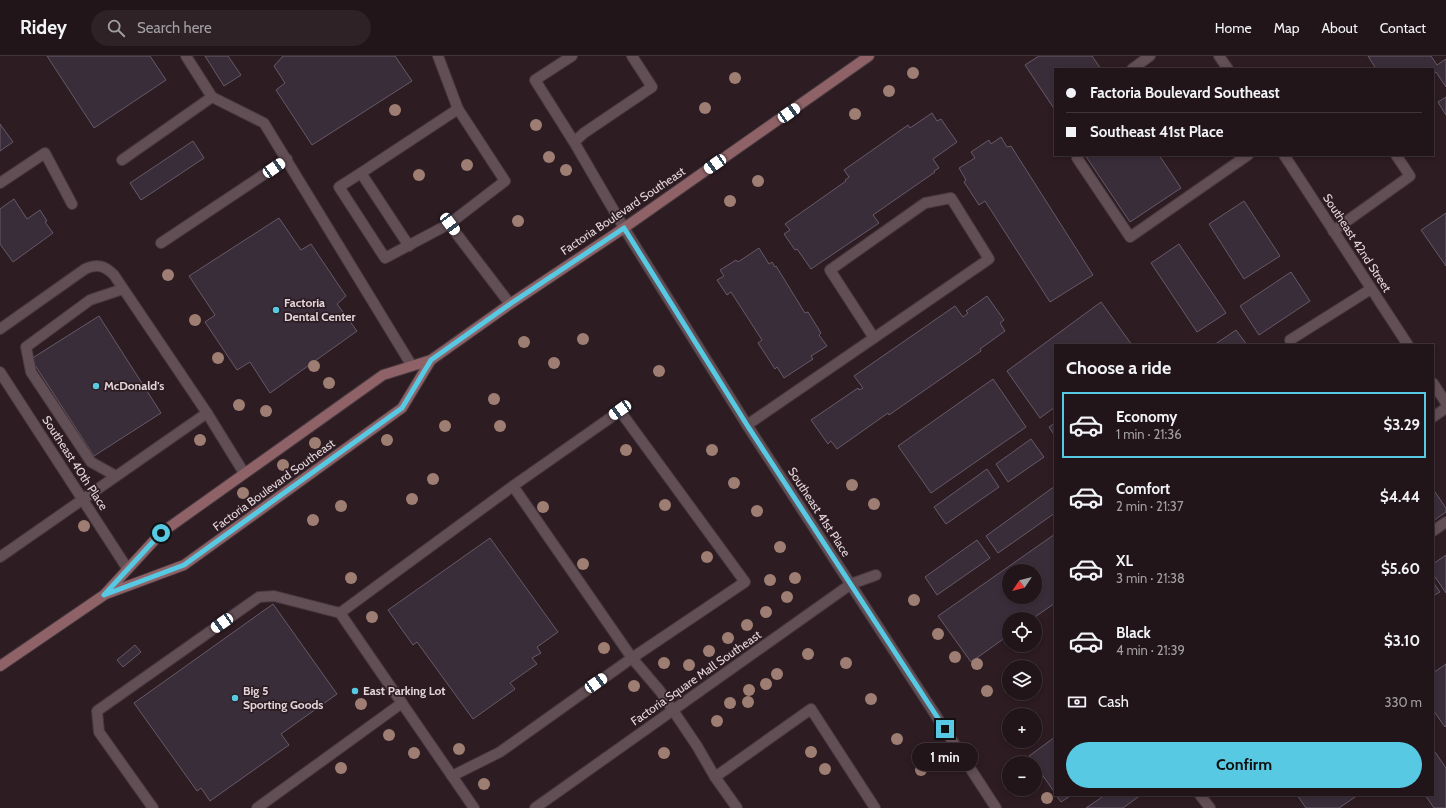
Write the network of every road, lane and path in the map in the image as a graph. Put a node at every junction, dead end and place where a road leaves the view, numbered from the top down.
1 (186, 56) edge
2 (438, 56) edge
3 (572, 56) edge
4 (632, 56) edge
5 (869, 56) edge
6 (1150, 56) edge
7 (1219, 56) edge
8 (1133, 68) edge
9 (1227, 68) edge
10 (212, 97) junction
11 (458, 109) junction
12 (574, 142) junction
13 (1247, 156) edge
14 (1285, 156) edge
15 (1397, 156) edge
16 (1077, 158) dead end
17 (287, 159) junction
18 (122, 160) dead end
19 (361, 173) junction
20 (0, 183) edge
21 (72, 204) dead end
22 (450, 224) junction
23 (624, 228) junction
24 (1333, 231) junction
25 (161, 243) dead end
26 (409, 246) junction
27 (123, 289) junction
28 (1371, 289) junction
29 (510, 304) junction
30 (0, 329) edge
31 (874, 338) junction
32 (1290, 340) dead end
33 (1407, 344) edge
34 (431, 360) junction
35 (412, 366) junction
36 (0, 372) edge
37 (1434, 385) edge
38 (1446, 403) edge
39 (1446, 408) edge
40 (206, 413) junction
41 (1434, 416) edge
42 (747, 425) junction
43 (244, 473) junction
44 (116, 476) junction
45 (513, 486) junction
46 (82, 499) junction
47 (1446, 522) edge
48 (1434, 530) edge
49 (0, 557) edge
50 (127, 568) junction
51 (876, 574) dead end
52 (851, 584) junction
53 (104, 595) junction
54 (340, 613) junction
55 (632, 658) junction
56 (0, 666) edge
57 (402, 703) junction
58 (673, 711) junction
59 (452, 776) junction
60 (715, 777) junction
61 (1201, 796) edge
62 (152, 808) edge
63 (256, 808) edge
64 (474, 808) edge
65 (535, 808) edge
66 (737, 808) edge
67 (875, 808) edge
68 (996, 808) edge
69 (1210, 808) edge

1 - 10 street
2 - 11 street
3 - 12 street, Southeast 41st Place
4 - 12 street
5 - 23 main road, Factoria Boulevard Southeast
6 - 8 street
7 - 9 street
10 - 17 street
10 - 18 street
11 - 19 street
11 - 22 street
12 - 23 street, Southeast 41st Place
13 - 16 street
14 - 24 street, Southeast 42nd Street
15 - 24 street
17 - 25 street
17 - 35 street
19 - 26 street
19 - 26 street
20 - 21 street
22 - 26 street
22 - 29 street
23 - 29 main road, Factoria Boulevard Southeast
23 - 42 street, Southeast 41st Place
24 - 28 street, Southeast 42nd Street
27 - 30 street
27 - 40 street
27 - 44 street
28 - 32 street
28 - 33 street, Southeast 42nd Street
29 - 34 main road, Factoria Boulevard Southeast
31 - 31 street
31 - 42 street
34 - 35 main road, Factoria Boulevard Southeast
34 - 53 main road, Factoria Boulevard Southeast
35 - 43 main road, Factoria Boulevard Southeast
36 - 46 street, Southeast 40th Place
37 - 38 street
39 - 41 street
40 - 43 street
40 - 44 street
42 - 52 street, Southeast 41st Place
43 - 50 main road, Factoria Boulevard Southeast
44 - 46 street
45 - 54 street
45 - 55 street
45 - 55 street
46 - 49 street
46 - 50 street, Southeast 40th Place
47 - 48 street
50 - 53 main road, Factoria Boulevard Southeast
51 - 52 street, Factoria Square Mall Southeast
52 - 58 street, Factoria Square Mall Southeast
52 - 68 street, Southeast 41st Place
53 - 56 main road, Factoria Boulevard Southeast
54 - 57 street
54 - 62 street
55 - 58 street
55 - 59 street
57 - 59 street
57 - 63 street
58 - 60 street
58 - 65 street, Factoria Square Mall Southeast
59 - 64 street
60 - 66 street
60 - 67 street
61 - 69 street

